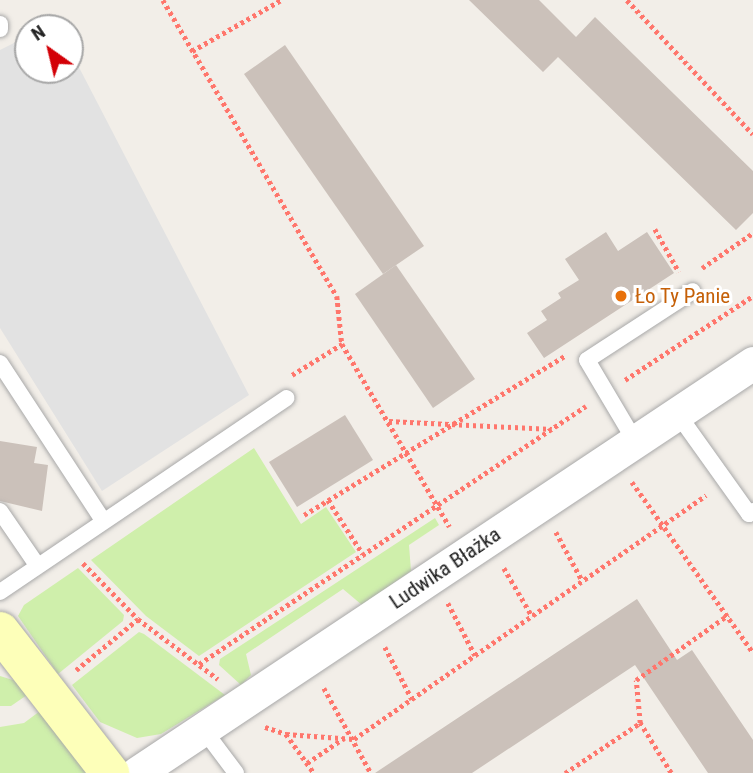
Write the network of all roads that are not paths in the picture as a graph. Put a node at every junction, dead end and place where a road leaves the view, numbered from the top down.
1 (693, 291) dead end
2 (0, 363) edge
3 (753, 363) edge
4 (287, 398) road end
5 (677, 413) junction
6 (623, 449) junction
7 (0, 511) edge
8 (753, 511) edge
9 (102, 519) junction
10 (37, 565) junction
11 (0, 592) edge
12 (0, 631) edge
13 (203, 729) junction
14 (110, 773) edge
15 (137, 773) edge
16 (236, 773) edge

1 - 6 lane
2 - 9 lane
3 - 5 street, Ludwika Błażka
4 - 9 lane
5 - 6 street, Ludwika Błażka
5 - 8 lane
6 - 13 street, Ludwika Błażka
7 - 10 lane
9 - 10 lane
10 - 11 lane
12 - 14 street
13 - 15 street, Ludwika Błażka
13 - 16 lane

